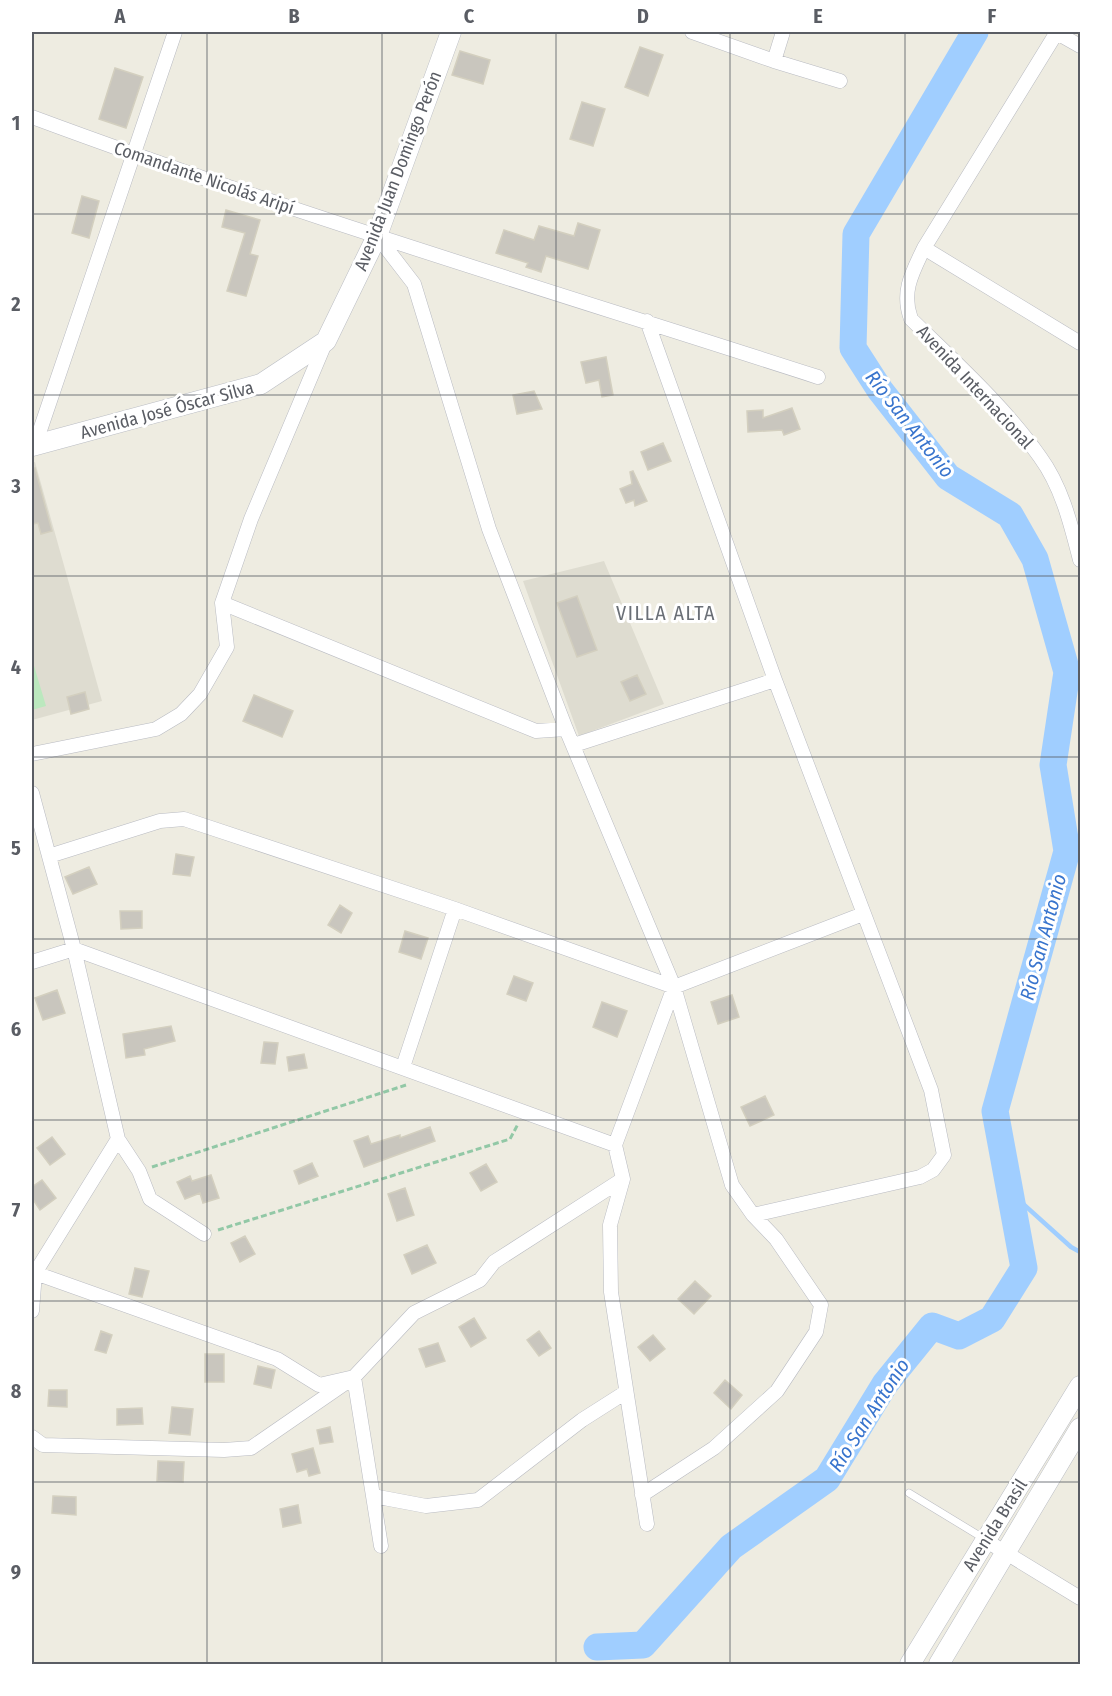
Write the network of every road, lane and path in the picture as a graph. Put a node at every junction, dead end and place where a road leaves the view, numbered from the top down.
1 (175, 32) edge
2 (451, 32) edge
3 (692, 32) edge
4 (783, 32) edge
5 (1057, 32) edge
6 (1080, 46) edge
7 (774, 62) junction
8 (840, 81) dead end
9 (32, 117) edge
10 (132, 154) junction
11 (376, 236) junction
12 (924, 248) junction
13 (647, 321) junction
14 (326, 341) junction
15 (1080, 343) edge
16 (818, 377) dead end
17 (33, 446) edge
18 (1080, 560) edge
19 (222, 603) junction
20 (775, 680) junction
21 (566, 729) junction
22 (574, 745) junction
23 (32, 754) edge
24 (32, 794) edge
25 (49, 856) junction
26 (455, 909) junction
27 (863, 914) junction
28 (74, 949) junction
29 (32, 962) edge
30 (674, 987) junction
31 (403, 1067) junction
32 (524, 1114) junction
33 (118, 1139) junction
34 (615, 1145) junction
35 (139, 1171) junction
36 (623, 1179) junction
37 (753, 1215) junction
38 (204, 1234) joint
39 (33, 1272) edge
40 (32, 1311) edge
41 (354, 1377) junction
42 (1080, 1386) edge
43 (626, 1392) junction
44 (1080, 1428) edge
45 (32, 1437) edge
46 (909, 1493) dead end
47 (373, 1496) junction
48 (642, 1496) junction
49 (647, 1524) dead end
50 (986, 1540) junction
51 (381, 1546) dead end
52 (1006, 1552) junction
53 (1080, 1598) edge
54 (910, 1665) edge
55 (939, 1665) edge

1 - 10 street
2 - 11 main road, Avenida Juan Domingo Perón
3 - 7 street
4 - 7 street
5 - 6 street
5 - 12 street, Avenida Internacional
7 - 8 street
9 - 10 street, Comandante Nicolás Aripí
10 - 11 street, Comandante Nicolás Aripí
10 - 17 street
11 - 13 street, Comandante Nicolás Aripí
11 - 14 main road, Avenida Juan Domingo Perón
11 - 21 street
12 - 15 street
12 - 18 street, Avenida Internacional
13 - 16 street, Comandante Nicolás Aripí
13 - 20 street
14 - 17 main road, Avenida José Óscar Silva
14 - 19 street
19 - 21 street
19 - 23 street
20 - 22 street
20 - 27 street
21 - 22 street
22 - 30 street
24 - 25 street
25 - 26 street
25 - 28 street
26 - 30 street
26 - 31 street
27 - 30 street
27 - 37 street
28 - 29 street
28 - 31 street
28 - 33 street
30 - 34 street
30 - 37 street
31 - 32 street
31 - 35 path
32 - 34 street
32 - 38 path
33 - 35 street
33 - 39 street
34 - 36 street
35 - 38 street
36 - 41 street
36 - 43 street
37 - 48 street
39 - 40 street
39 - 41 street
41 - 45 street
41 - 47 street
42 - 50 main road, Avenida Brasil
43 - 47 street
43 - 48 street
44 - 52 main road, Avenida Brasil
46 - 50 lane
47 - 51 street
48 - 49 street
50 - 52 street
50 - 54 main road, Avenida Brasil
52 - 53 street
52 - 55 main road, Avenida Brasil

